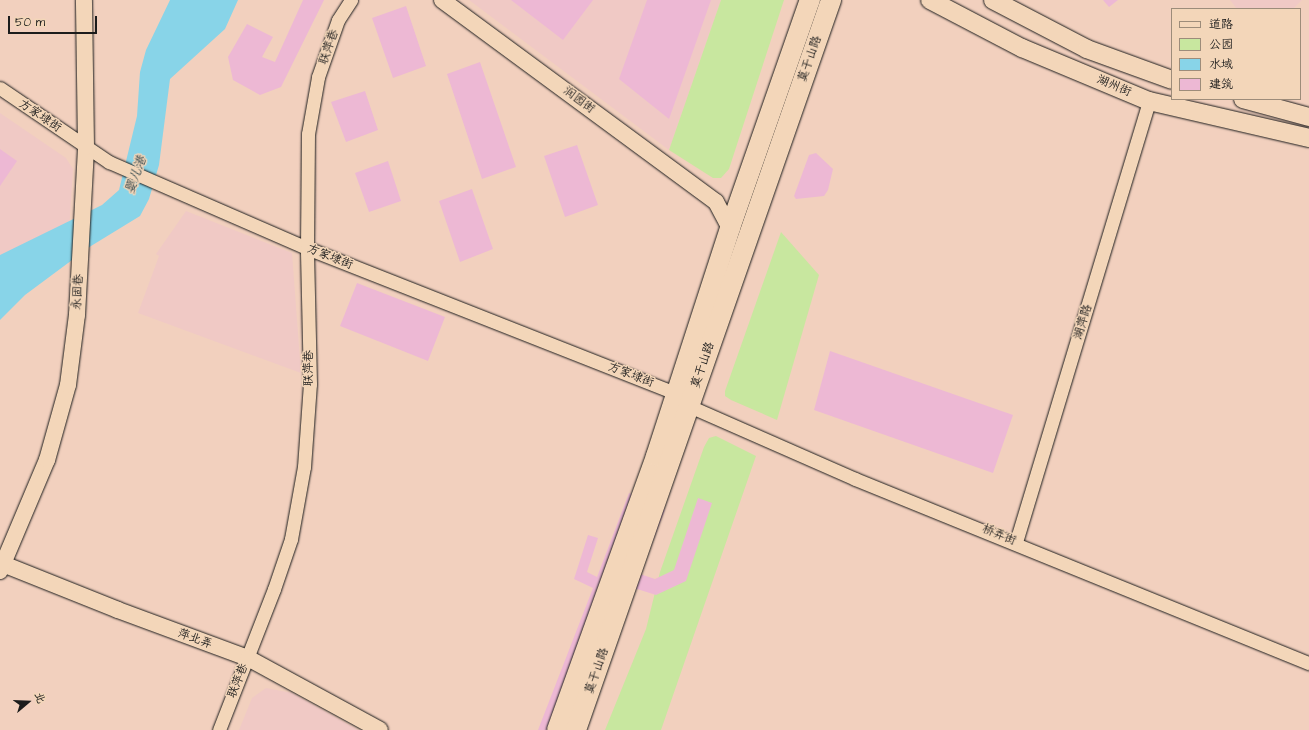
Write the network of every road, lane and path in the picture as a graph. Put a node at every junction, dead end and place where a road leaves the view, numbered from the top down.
1 (84, 0) edge
2 (351, 0) edge
3 (442, 0) edge
4 (810, 0) edge
5 (831, 0) edge
6 (930, 0) edge
7 (993, 0) edge
8 (1171, 80) edge
9 (0, 88) edge
10 (1247, 100) edge
11 (1150, 101) junction
12 (1309, 117) edge
13 (1309, 138) edge
14 (86, 147) junction
15 (742, 194) junction
16 (716, 202) junction
17 (730, 228) junction
18 (307, 248) junction
19 (682, 399) junction
20 (1016, 542) junction
21 (2, 568) edge
22 (248, 658) junction
23 (1309, 663) edge
24 (219, 730) edge
25 (380, 730) edge
26 (557, 730) edge
27 (576, 730) edge

1 - 14 street, 永固巷
2 - 18 street, 联萍巷
3 - 16 street, 润园街
4 - 15 main road, 莫干山路
5 - 19 main road, 莫干山路
6 - 11 main road, 湖州街
7 - 8 main road, 湖州街
9 - 14 street, 方家埭街
10 - 12 main road
11 - 13 main road, 湖州街
11 - 20 street, 湖萍路
14 - 18 street, 方家埭街
14 - 21 street, 永固巷
15 - 16 street
15 - 17 main road, 莫干山路
16 - 17 street, 润园街
17 - 19 main road, 莫干山路
18 - 19 street, 方家埭街
18 - 22 street, 联萍巷
19 - 20 street, 桥弄街
19 - 26 main road, 莫干山路
19 - 27 main road, 莫干山路
20 - 23 street, 桥弄街
21 - 22 street, 萍北弄
22 - 24 street, 联萍巷
22 - 25 street, 萍北弄

